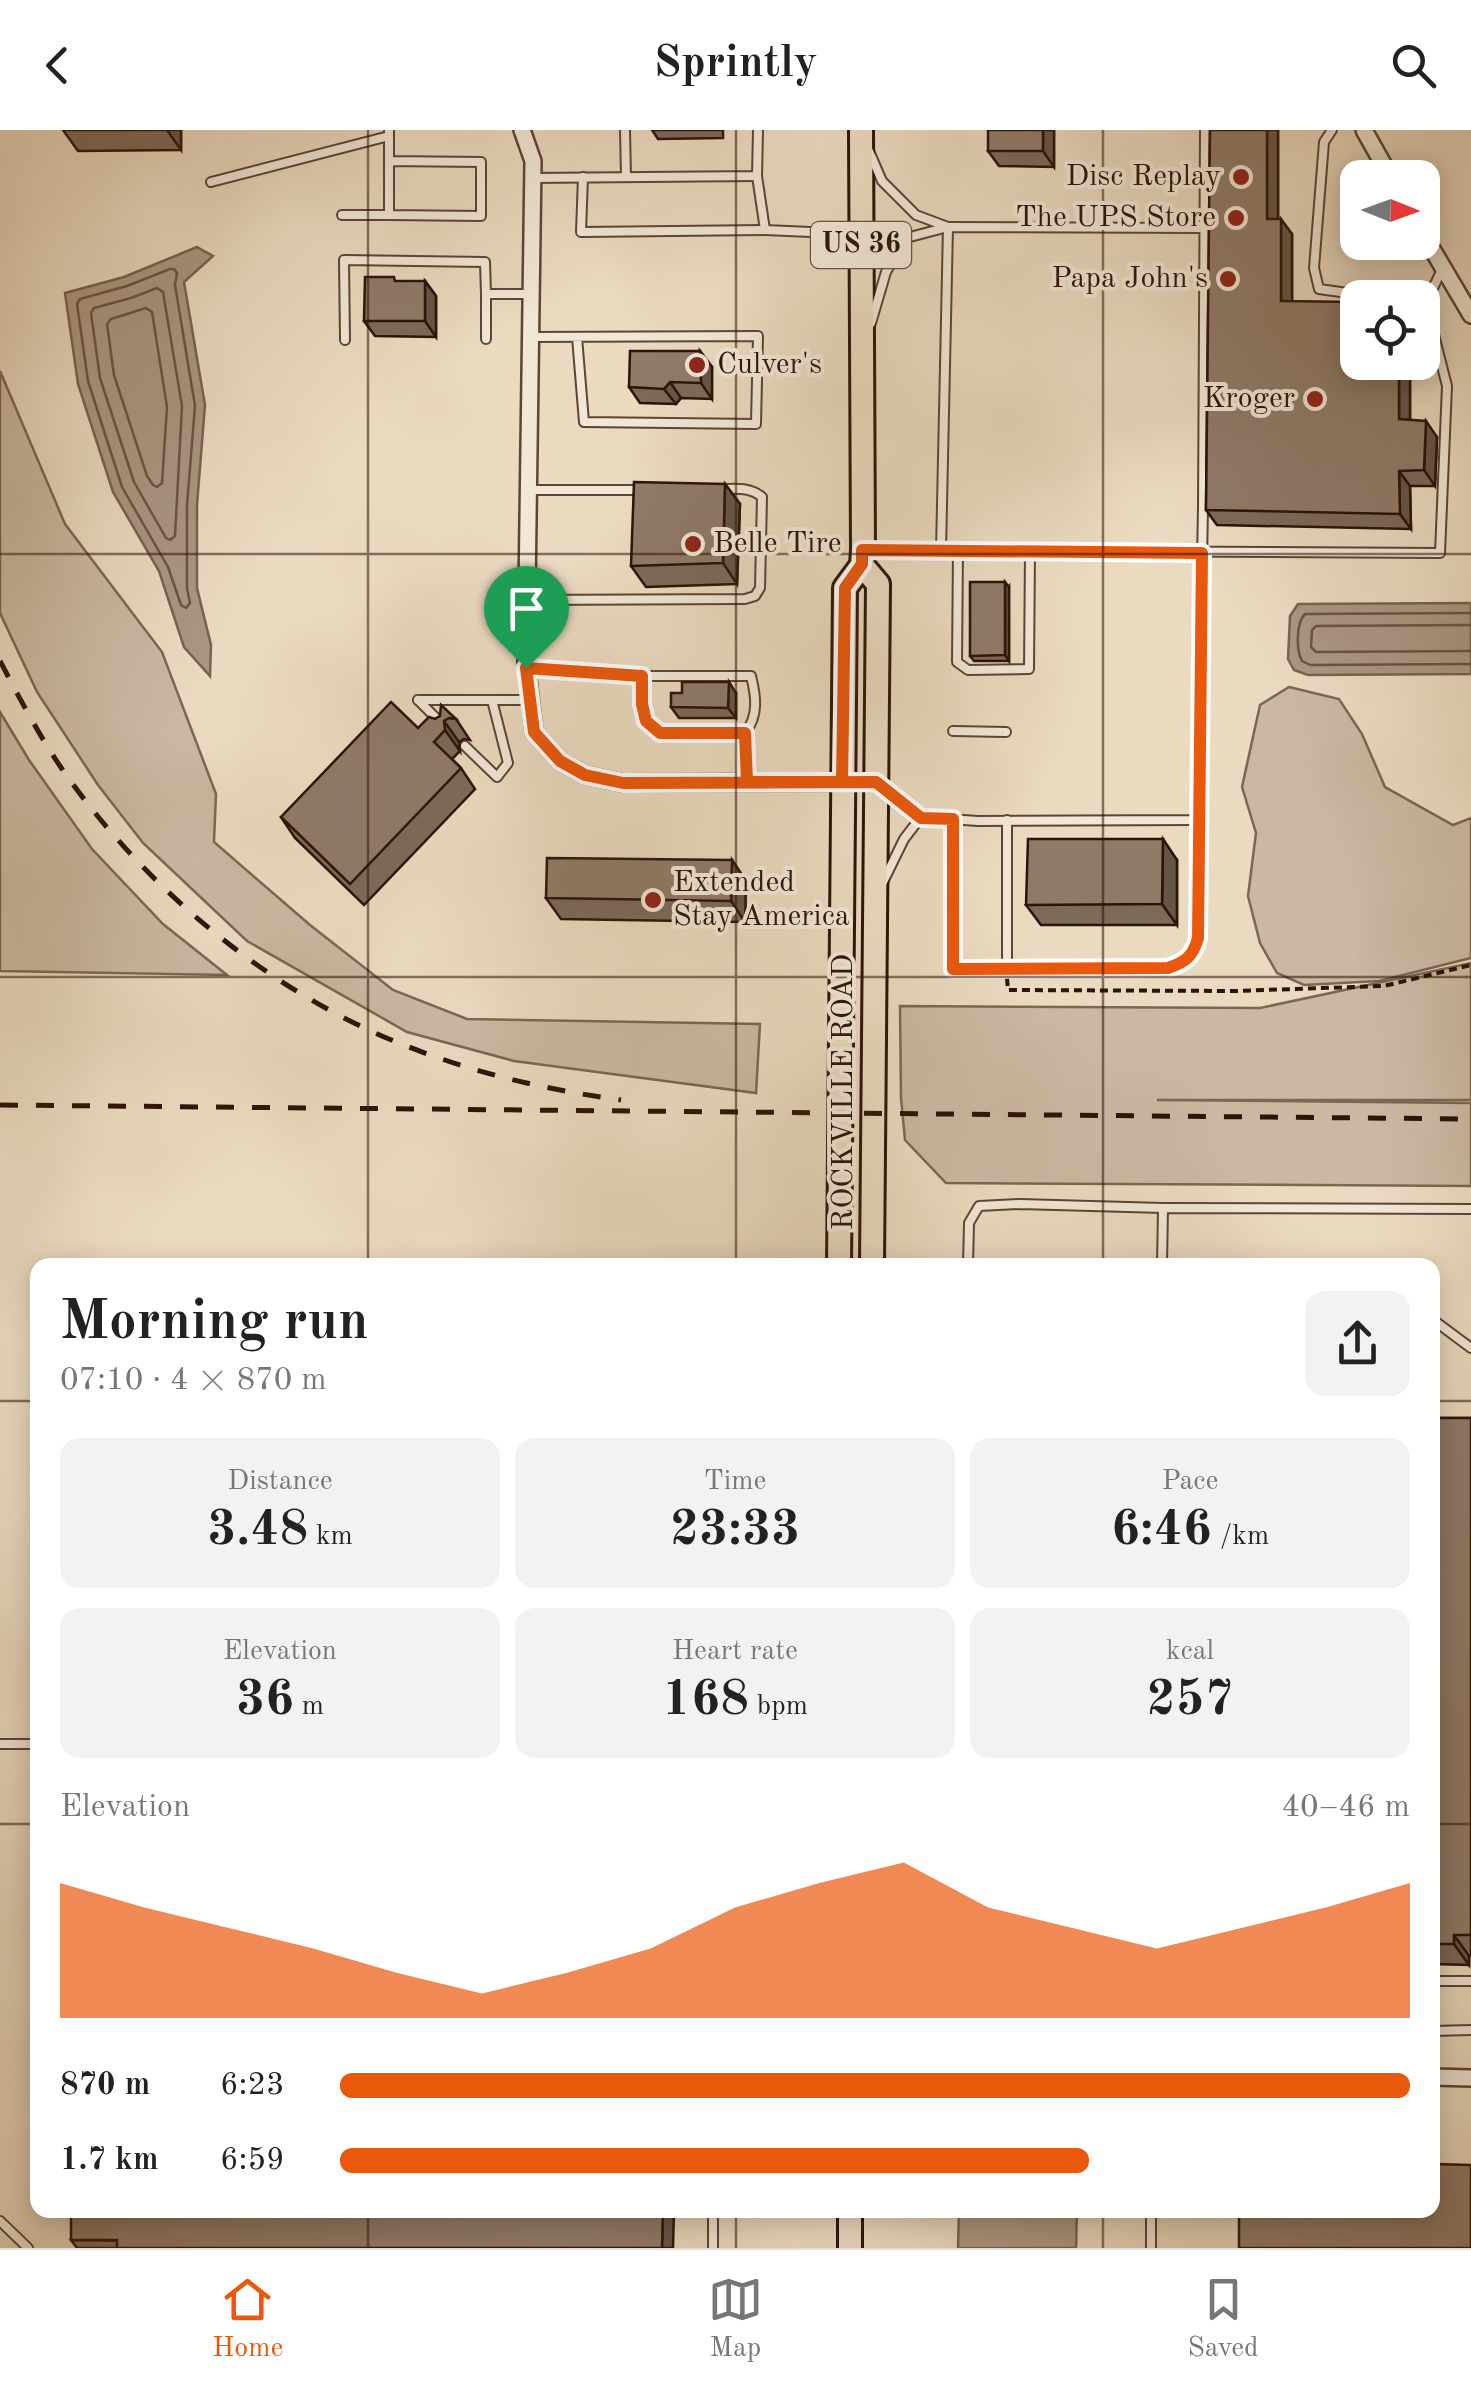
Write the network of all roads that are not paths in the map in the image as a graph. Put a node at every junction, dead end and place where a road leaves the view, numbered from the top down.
1 (522, 130) edge
2 (625, 130) edge
3 (758, 130) edge
4 (1205, 130) edge
5 (1332, 130) edge
6 (1364, 130) edge
7 (861, 132) edge
8 (389, 133) edge
9 (1381, 160) edge
10 (389, 161) junction
11 (757, 176) junction
12 (626, 177) junction
13 (532, 178) junction
14 (583, 178) junction
15 (211, 182) dead end
16 (342, 215) dead end
17 (389, 215) junction
18 (948, 227) junction
19 (1204, 228) junction
20 (765, 230) junction
21 (861, 234) junction
22 (1439, 260) edge
23 (1443, 267) junction
24 (1436, 280) edge
25 (1340, 292) edge
26 (486, 294) junction
27 (531, 294) junction
28 (1471, 316) edge
29 (577, 336) junction
30 (530, 337) junction
31 (486, 339) dead end
32 (345, 340) dead end
33 (862, 357) junction
34 (1440, 361) edge
35 (706, 489) edge
36 (528, 490) junction
37 (646, 490) edge
38 (942, 551) junction
39 (958, 551) junction
40 (1030, 552) junction
41 (1202, 553) junction
42 (862, 557) junction
43 (526, 600) junction
44 (526, 668) junction
45 (642, 676) junction
46 (492, 700) junction
47 (530, 700) junction
48 (953, 731) dead end
49 (450, 732) edge
50 (1006, 732) dead end
51 (745, 733) junction
52 (465, 746) dead end
53 (747, 782) junction
54 (842, 782) junction
55 (876, 782) junction
56 (921, 818) junction
57 (953, 819) junction
58 (1006, 820) junction
59 (1198, 820) junction
60 (875, 899) junction
61 (1007, 969) junction
62 (1163, 1208) junction
63 (1471, 1209) edge
64 (838, 1258) edge
65 (872, 1258) edge
66 (968, 1258) edge
67 (1162, 1258) edge
68 (1440, 1325) edge
69 (1471, 1348) edge
70 (0, 1744) edge
71 (30, 1744) edge
72 (1440, 1980) edge
73 (1471, 1981) edge
74 (1471, 2030) edge
75 (1440, 2031) edge
76 (1440, 2077) edge
77 (1471, 2078) edge
78 (713, 2218) edge
79 (850, 2218) edge
80 (1151, 2218) edge
81 (0, 2221) edge
82 (28, 2248) edge
83 (713, 2248) edge
84 (850, 2248) edge
85 (1151, 2248) edge

1 - 13 street
2 - 12 lane
3 - 11 lane
4 - 19 lane
5 - 25 lane
6 - 9 street
7 - 18 lane
7 - 21 main road, ROCKVILLE ROAD / US 36
8 - 10 lane
8 - 15 lane
10 - 17 lane
10 - 17 lane
11 - 12 lane
11 - 20 lane
12 - 14 lane
13 - 14 lane
13 - 27 street
14 - 20 lane
16 - 17 lane
18 - 19 lane
18 - 33 lane
18 - 38 lane
19 - 41 lane
20 - 21 lane
21 - 33 main road, ROCKVILLE ROAD / US 36
22 - 23 street
23 - 24 lane
23 - 28 street
26 - 27 lane
26 - 31 lane
26 - 32 lane
27 - 30 street
29 - 29 lane
29 - 30 lane
30 - 36 street
33 - 42 main road, ROCKVILLE ROAD / US 36
34 - 41 lane
35 - 43 lane
36 - 37 lane
36 - 43 street
38 - 39 lane
38 - 42 lane
39 - 40 lane
39 - 40 lane
40 - 41 lane
41 - 59 lane
42 - 54 main road, ROCKVILLE ROAD / US 36
42 - 55 main road, ROCKVILLE ROAD / US 36
43 - 44 street
44 - 45 lane
44 - 47 street
45 - 51 lane
45 - 51 lane
46 - 47 lane
46 - 49 lane
46 - 52 lane
47 - 53 street
48 - 50 lane
51 - 53 lane
53 - 54 street
54 - 55 street
54 - 64 main road, ROCKVILLE ROAD / US 36
55 - 56 lane
55 - 60 main road, ROCKVILLE ROAD / US 36
56 - 57 lane
56 - 60 lane
57 - 58 lane
57 - 61 lane
58 - 59 lane
58 - 61 lane
59 - 61 lane
60 - 65 main road, ROCKVILLE ROAD / US 36
62 - 63 lane
62 - 66 lane
62 - 67 lane
68 - 69 lane
70 - 71 lane
72 - 73 lane
74 - 75 lane
76 - 77 street
78 - 83 lane
79 - 84 main road
80 - 85 lane
81 - 82 lane

